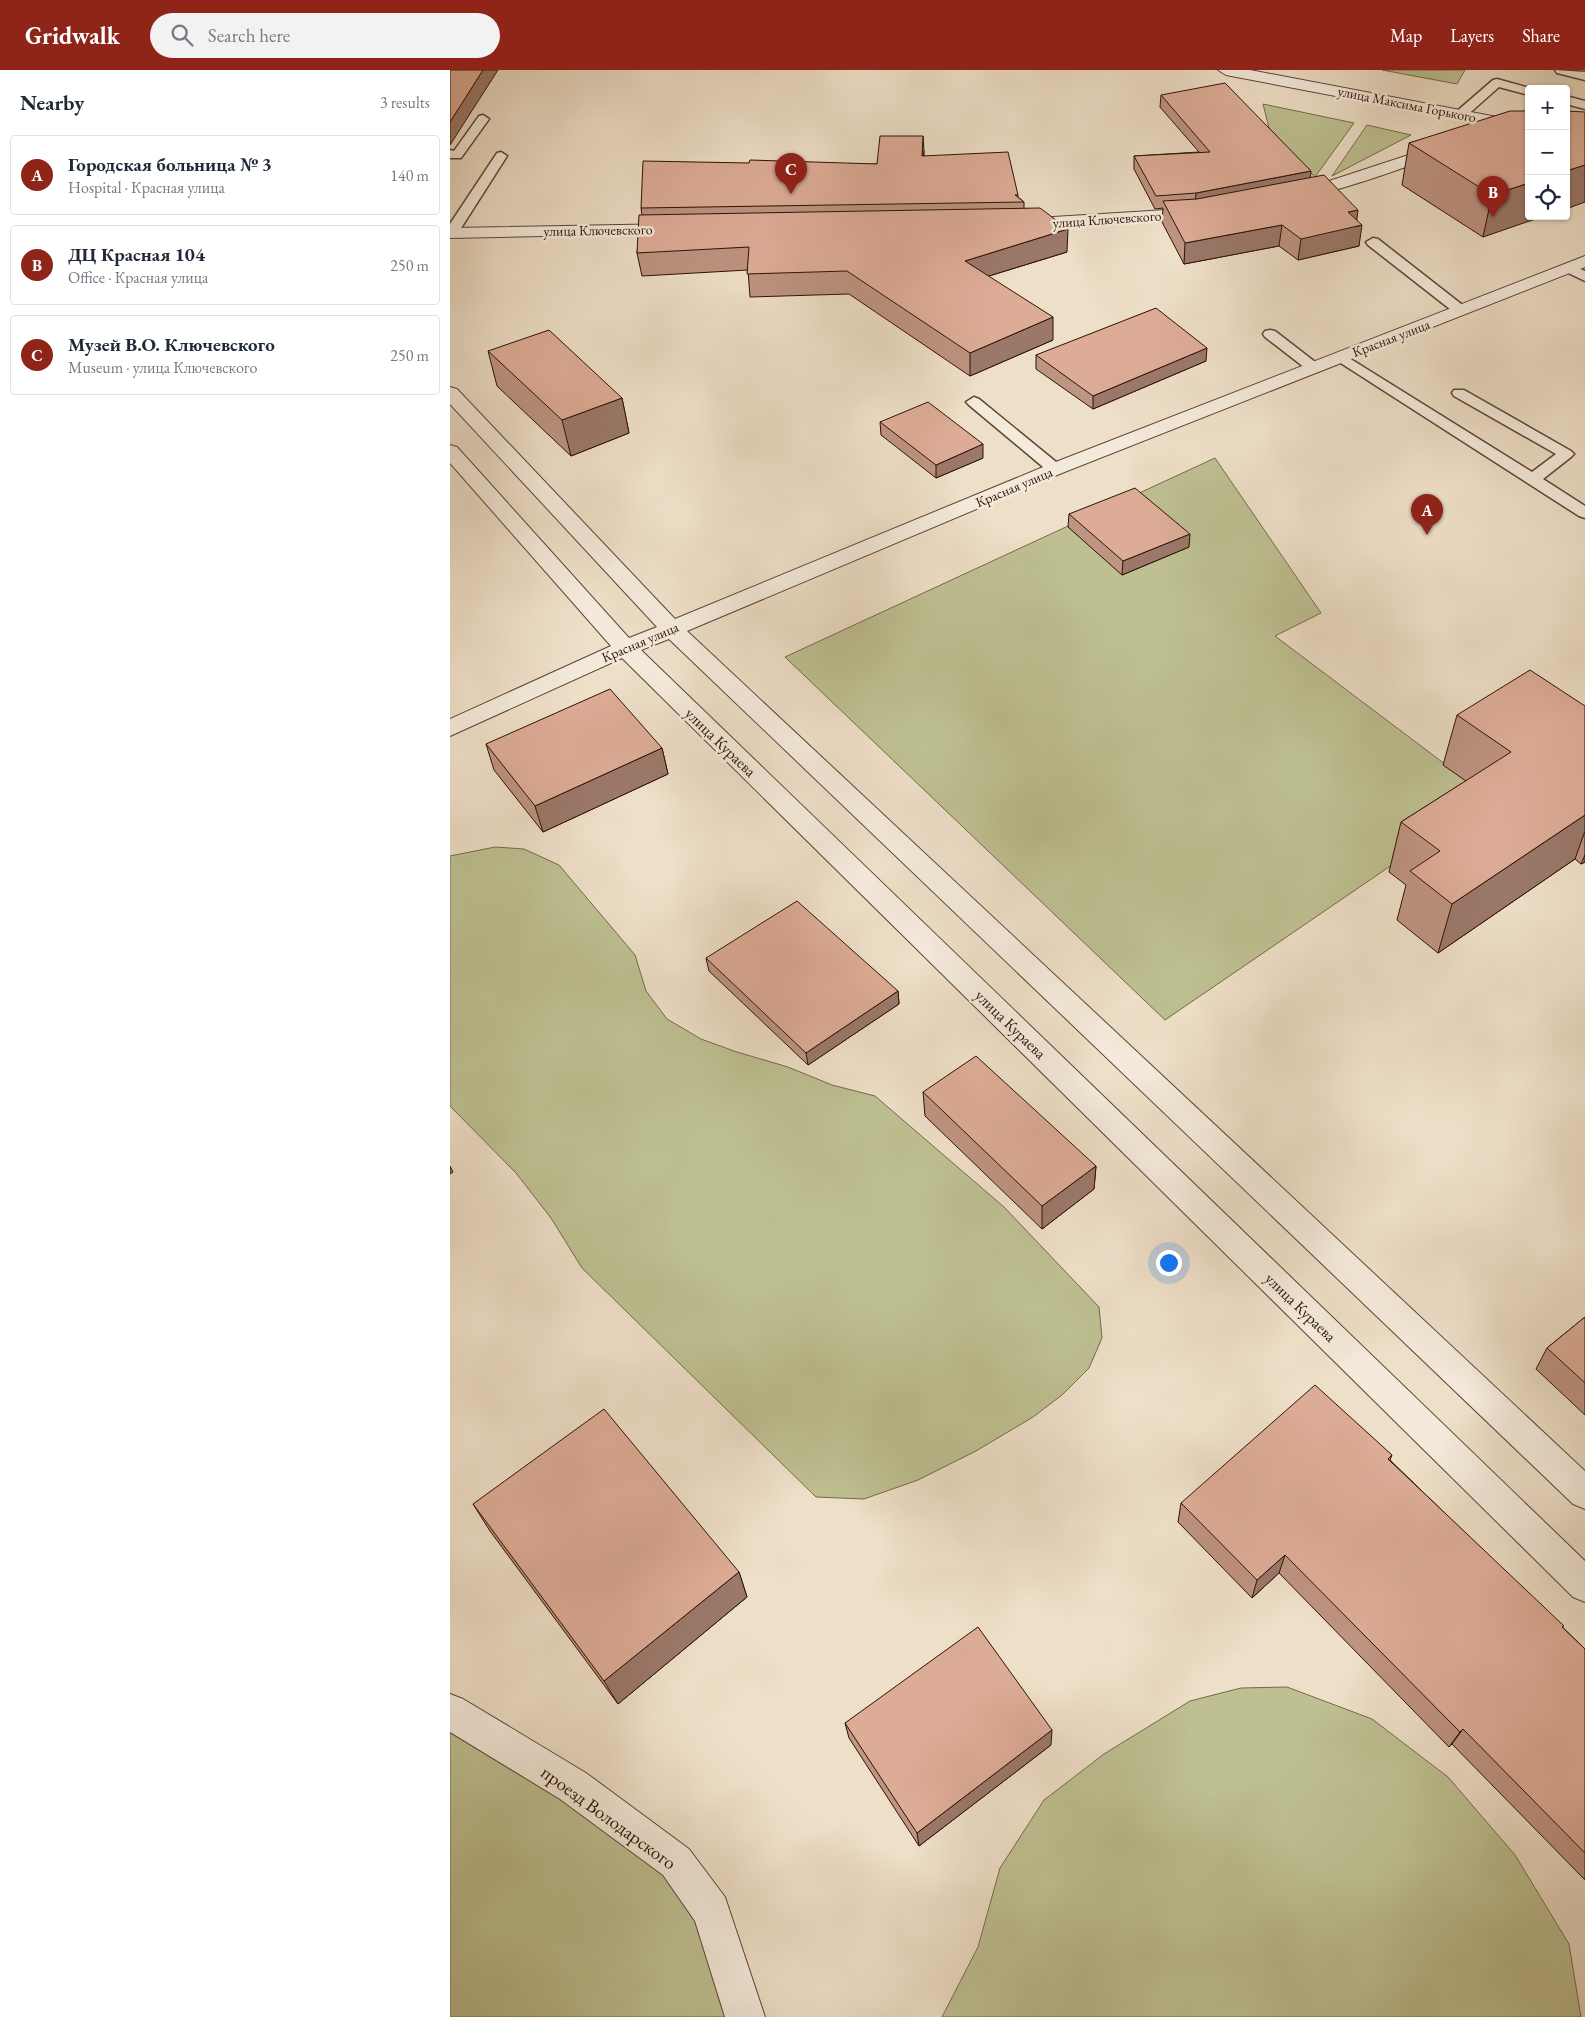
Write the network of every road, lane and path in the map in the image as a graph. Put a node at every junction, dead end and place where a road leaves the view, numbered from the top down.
1 (1226, 70) edge
2 (1561, 70) edge
3 (1585, 76) edge
4 (1496, 77) edge
5 (1525, 89) edge
6 (1570, 101) edge
7 (1585, 105) edge
8 (1460, 114) junction
9 (483, 119) dead end
10 (1520, 126) edge
11 (1480, 136) edge
12 (1454, 145) edge
13 (450, 154) edge
14 (501, 156) dead end
15 (1278, 197) edge
16 (1214, 210) edge
17 (1006, 225) edge
18 (690, 229) edge
19 (450, 233) edge
20 (1373, 242) dead end
21 (1580, 269) edge
22 (1460, 310) junction
23 (1270, 334) dead end
24 (1341, 357) junction
25 (1314, 368) junction
26 (450, 393) edge
27 (1459, 393) dead end
28 (974, 402) dead end
29 (450, 451) edge
30 (1055, 469) junction
31 (1533, 479) junction
32 (1585, 513) edge
33 (672, 629) junction
34 (626, 649) junction
35 (450, 728) edge
36 (1585, 1493) edge
37 (1585, 1585) edge
38 (450, 1712) edge
39 (745, 2017) edge

1 - 8 street, улица Максима Горького
2 - 3 lane
4 - 5 lane
4 - 8 lane
6 - 7 lane
8 - 10 street, улица Максима Горького
9 - 13 lane
10 - 11 street
12 - 15 street
14 - 19 lane
16 - 17 street, улица Ключевского
18 - 19 street, улица Ключевского
20 - 22 lane
21 - 22 street, Красная улица
22 - 24 street, Красная улица
23 - 25 lane
24 - 25 street, Красная улица
24 - 31 lane
25 - 30 street, Красная улица
26 - 33 street
27 - 31 lane
28 - 30 lane
29 - 34 street, улица Кураева
30 - 33 street, Красная улица
31 - 32 lane
33 - 34 street, Красная улица
33 - 36 street
34 - 35 street, Красная улица
34 - 37 street, улица Кураева
38 - 39 street, проезд Володарского

